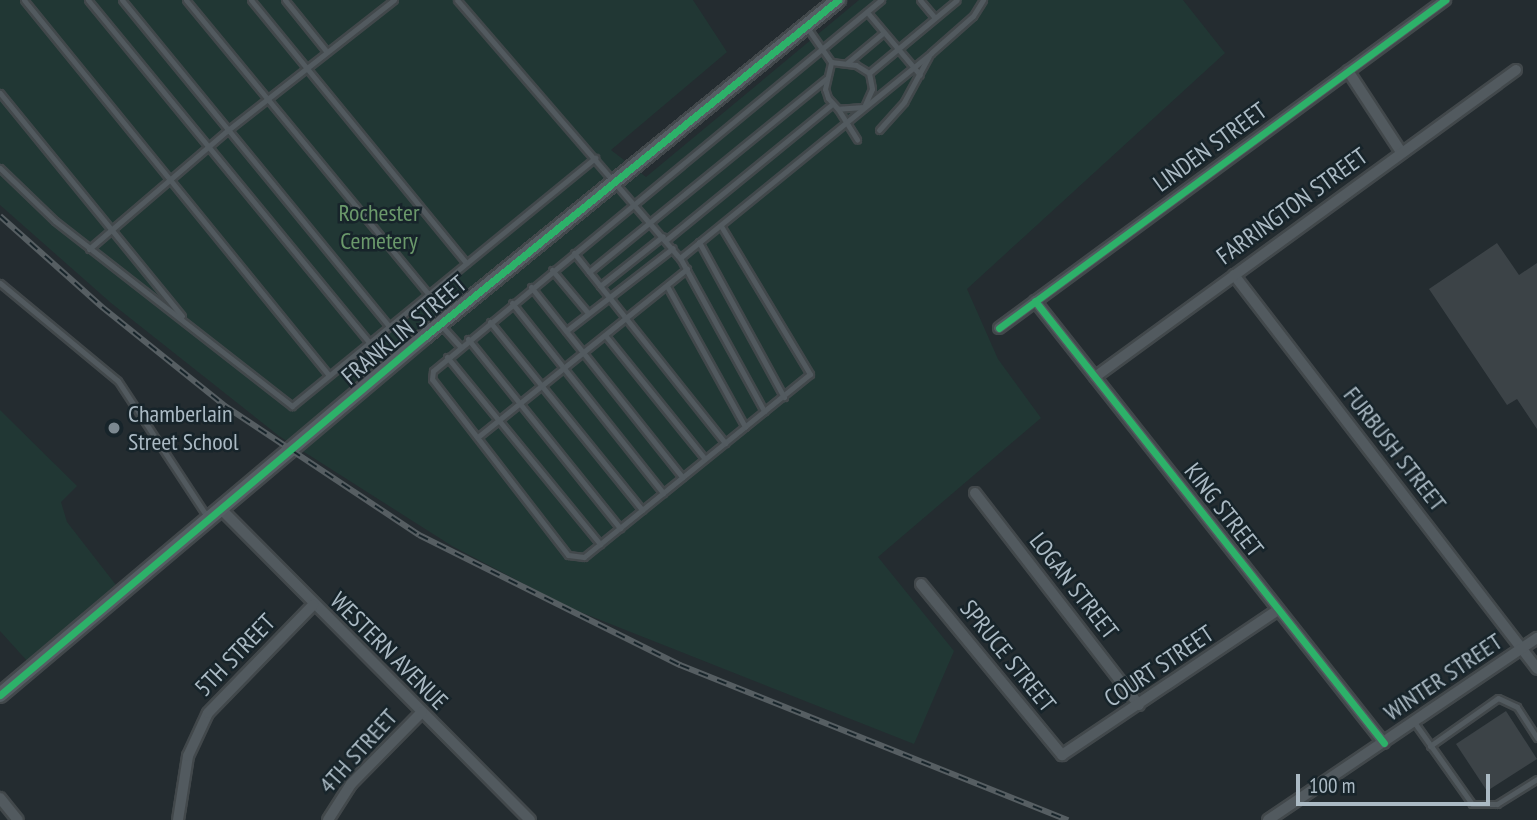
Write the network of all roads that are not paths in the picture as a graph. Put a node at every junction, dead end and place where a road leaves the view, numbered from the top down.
1 (24, 0) edge
2 (88, 0) edge
3 (122, 0) edge
4 (186, 0) edge
5 (251, 0) edge
6 (285, 0) edge
7 (394, 0) edge
8 (457, 0) edge
9 (838, 0) edge
10 (881, 0) edge
11 (920, 0) edge
12 (957, 0) edge
13 (984, 0) edge
14 (1445, 0) edge
15 (867, 12) junction
16 (935, 18) junction
17 (806, 26) junction
18 (883, 33) junction
19 (822, 48) junction
20 (896, 50) junction
21 (327, 52) junction
22 (931, 53) junction
23 (831, 62) junction
24 (847, 64) junction
25 (912, 67) junction
26 (306, 68) junction
27 (1516, 70) dead end
28 (1348, 71) junction
29 (869, 73) junction
30 (920, 75) junction
31 (826, 79) junction
32 (0, 93) edge
33 (268, 99) junction
34 (832, 104) junction
35 (864, 107) junction
36 (838, 109) junction
37 (848, 121) junction
38 (228, 130) junction
39 (879, 130) dead end
40 (857, 140) dead end
41 (209, 146) junction
42 (1401, 152) junction
43 (595, 158) junction
44 (0, 168) edge
45 (170, 178) junction
46 (615, 181) junction
47 (635, 202) junction
48 (652, 222) junction
49 (721, 226) junction
50 (110, 228) junction
51 (665, 238) junction
52 (699, 242) junction
53 (89, 248) junction
54 (673, 248) junction
55 (573, 253) junction
56 (680, 258) junction
57 (466, 263) junction
58 (687, 269) junction
59 (552, 270) junction
60 (589, 272) junction
61 (1234, 275) junction
62 (0, 283) edge
63 (600, 286) junction
64 (667, 286) junction
65 (531, 287) junction
66 (428, 294) junction
67 (609, 297) junction
68 (1035, 301) junction
69 (512, 303) junction
70 (588, 313) junction
71 (626, 318) junction
72 (490, 322) junction
73 (188, 324) junction
74 (440, 324) junction
75 (389, 326) junction
76 (999, 328) dead end
77 (566, 331) junction
78 (605, 335) junction
79 (468, 339) junction
80 (369, 342) junction
81 (460, 346) junction
82 (583, 352) junction
83 (446, 357) junction
84 (563, 368) junction
85 (329, 375) junction
86 (1095, 377) junction
87 (541, 386) junction
88 (784, 397) junction
89 (519, 404) junction
90 (764, 411) junction
91 (500, 419) junction
92 (745, 427) junction
93 (479, 436) junction
94 (725, 443) junction
95 (705, 459) junction
96 (682, 477) junction
97 (975, 492) dead end
98 (663, 493) junction
99 (222, 510) junction
100 (642, 510) junction
101 (210, 520) junction
102 (620, 528) junction
103 (600, 544) junction
104 (921, 584) dead end
105 (313, 606) junction
106 (1278, 610) junction
107 (1537, 638) edge
108 (1523, 648) junction
109 (1537, 669) edge
110 (0, 695) edge
111 (1139, 705) junction
112 (422, 712) junction
113 (1414, 722) junction
114 (1537, 738) edge
115 (1384, 743) junction
116 (1430, 746) junction
117 (1062, 755) joint
118 (1537, 779) edge
119 (0, 798) edge
120 (18, 820) edge
121 (178, 820) edge
122 (328, 820) edge
123 (530, 820) edge
124 (1268, 820) edge

1 - 45 lane
2 - 41 lane
3 - 38 lane
4 - 33 lane
5 - 26 lane
6 - 21 lane
7 - 21 lane
8 - 43 lane
9 - 17 street, FRANKLIN STREET
10 - 15 lane
11 - 16 lane
12 - 16 lane
13 - 22 lane
14 - 28 street, LINDEN STREET
15 - 18 lane
15 - 19 lane
16 - 20 lane
17 - 19 lane
17 - 46 street, FRANKLIN STREET
18 - 20 lane
18 - 24 lane
19 - 23 lane
19 - 47 lane
20 - 25 lane
20 - 29 lane
21 - 26 lane
22 - 25 lane
22 - 30 lane
23 - 24 lane
23 - 31 lane
24 - 29 lane
25 - 30 lane
25 - 35 lane
26 - 33 lane
26 - 57 lane
27 - 42 street, FARRINGTON STREET
28 - 42 street
28 - 68 street, LINDEN STREET
29 - 35 lane
30 - 39 lane
31 - 34 lane
31 - 48 lane
32 - 50 lane
33 - 38 lane
33 - 66 lane
34 - 36 lane
34 - 51 lane
35 - 36 lane
35 - 37 lane
36 - 37 lane
37 - 40 lane
37 - 49 lane
38 - 41 lane
38 - 75 lane
41 - 45 lane
41 - 80 lane
42 - 61 street, FARRINGTON STREET
43 - 46 lane
43 - 57 lane
44 - 53 lane
45 - 50 lane
45 - 85 lane
46 - 47 lane
46 - 74 street, FRANKLIN STREET
47 - 48 lane
47 - 55 lane
48 - 51 lane
48 - 60 lane
49 - 52 lane
49 - 88 lane
50 - 53 lane
50 - 73 lane
51 - 54 lane
51 - 63 lane
52 - 56 lane
52 - 88 lane
53 - 73 lane
54 - 56 lane
54 - 67 lane
55 - 59 lane
55 - 60 lane
56 - 58 lane
57 - 66 lane
58 - 64 lane
58 - 90 lane
59 - 65 lane
59 - 70 lane
60 - 63 lane
61 - 86 street, FARRINGTON STREET
61 - 108 street, FURBUSH STREET
62 - 101 lane
63 - 67 lane
64 - 71 lane
64 - 92 lane
65 - 69 lane
65 - 77 lane
66 - 75 lane
67 - 70 lane
67 - 71 lane
68 - 76 street, LINDEN STREET
68 - 86 street, KING STREET
69 - 72 lane
69 - 84 lane
70 - 77 lane
71 - 78 lane
71 - 94 lane
72 - 79 lane
72 - 87 lane
73 - 85 lane
74 - 81 lane
74 - 99 street, FRANKLIN STREET
75 - 80 lane
77 - 82 lane
78 - 82 lane
78 - 95 lane
79 - 81 lane
79 - 89 lane
80 - 85 lane
81 - 83 lane
82 - 84 lane
82 - 96 lane
83 - 91 lane
83 - 93 lane
84 - 87 lane
84 - 98 lane
86 - 106 street, KING STREET
87 - 89 lane
87 - 100 lane
88 - 90 lane
89 - 91 lane
89 - 102 lane
90 - 92 lane
91 - 93 lane
91 - 103 lane
92 - 94 lane
93 - 103 lane
94 - 95 lane
95 - 96 lane
96 - 98 lane
97 - 111 street, LOGAN STREET
98 - 100 lane
99 - 101 street, FRANKLIN STREET
99 - 105 street, WESTERN AVENUE
100 - 102 lane
101 - 110 street, FRANKLIN STREET
102 - 103 lane
104 - 117 street, SPRUCE STREET
105 - 112 street, WESTERN AVENUE
105 - 121 street, 5TH STREET
106 - 111 street, COURT STREET
106 - 115 street, KING STREET
107 - 108 street, WINTER STREET
108 - 109 street, FURBUSH STREET
108 - 113 street, WINTER STREET
111 - 117 street, COURT STREET
112 - 122 street, 4TH STREET
112 - 123 street, WESTERN AVENUE
113 - 115 street, WINTER STREET
113 - 116 lane
114 - 116 lane
115 - 124 street, WINTER STREET
116 - 118 lane
119 - 120 street

